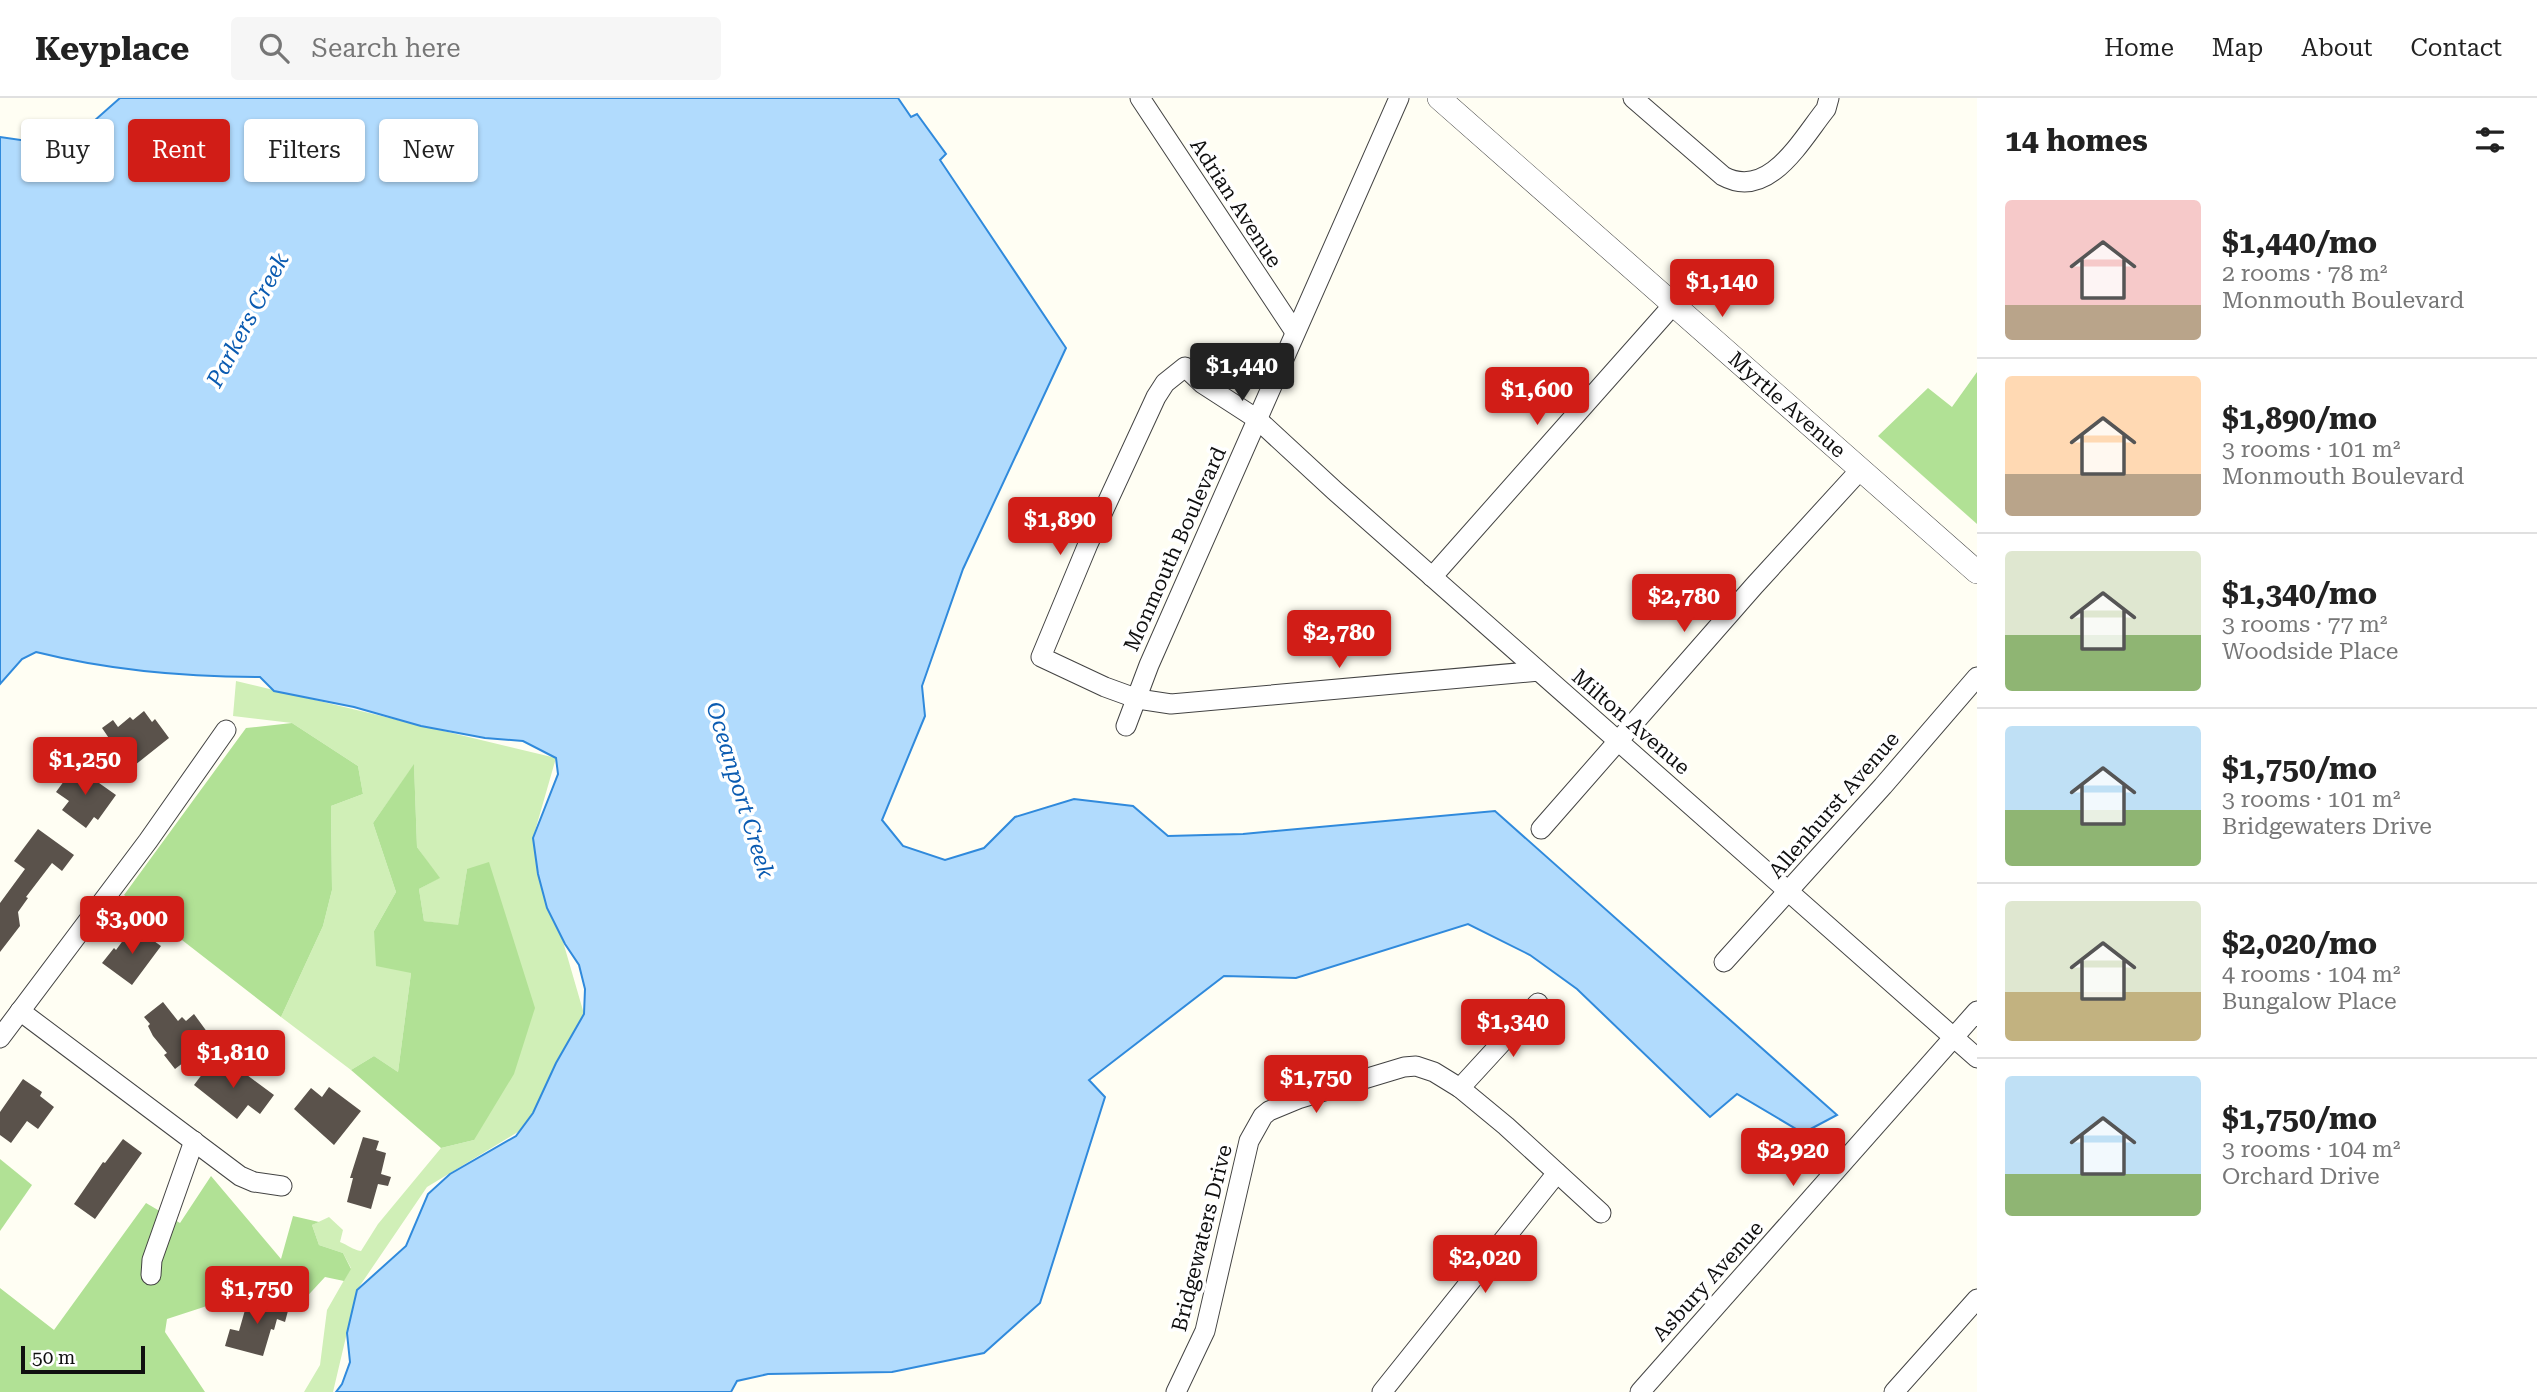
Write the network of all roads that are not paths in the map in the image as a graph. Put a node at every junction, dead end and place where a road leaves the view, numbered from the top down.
1 (1140, 98) edge
2 (1399, 98) edge
3 (1439, 98) edge
4 (1633, 98) edge
5 (1829, 98) edge
6 (1673, 305) junction
7 (1295, 332) junction
8 (1258, 419) junction
9 (1861, 469) junction
10 (1977, 572) edge
11 (1432, 577) junction
12 (1539, 671) junction
13 (1977, 677) edge
14 (1138, 699) junction
15 (1126, 726) dead end
16 (226, 730) dead end
17 (1617, 741) junction
18 (1541, 829) dead end
19 (1789, 891) junction
20 (1724, 962) dead end
21 (1538, 1003) dead end
22 (20, 1011) junction
23 (1977, 1012) edge
24 (1954, 1037) junction
25 (0, 1038) edge
26 (1977, 1058) edge
27 (1460, 1088) junction
28 (194, 1141) junction
29 (1557, 1173) junction
30 (282, 1186) dead end
31 (1601, 1213) dead end
32 (151, 1275) dead end
33 (1977, 1299) edge
34 (1176, 1392) edge
35 (1382, 1392) edge
36 (1640, 1392) edge
37 (1894, 1392) edge

1 - 7 street, Adrian Avenue
2 - 7 street, Monmouth Boulevard
3 - 6 street, Myrtle Avenue
4 - 5 street
6 - 9 street, Myrtle Avenue
6 - 11 street
7 - 8 street, Monmouth Boulevard
8 - 11 street, Milton Avenue
8 - 14 street, Monmouth Boulevard
8 - 14 street
9 - 10 street, Myrtle Avenue
9 - 17 street
11 - 12 street, Milton Avenue
12 - 14 street
12 - 17 street, Milton Avenue
13 - 19 street, Allenhurst Avenue
14 - 15 street, Monmouth Boulevard
16 - 22 street
17 - 18 street
17 - 19 street, Milton Avenue
19 - 20 street, Allenhurst Avenue
19 - 24 street, Milton Avenue
21 - 27 street
22 - 25 street
22 - 28 street
23 - 24 street, Asbury Avenue
24 - 26 street, Milton Avenue
24 - 36 street, Asbury Avenue
27 - 29 street, Bridgewaters Drive
27 - 34 street, Bridgewaters Drive
28 - 30 street
28 - 32 street
29 - 31 street, Bridgewaters Drive
29 - 35 street
33 - 37 street

